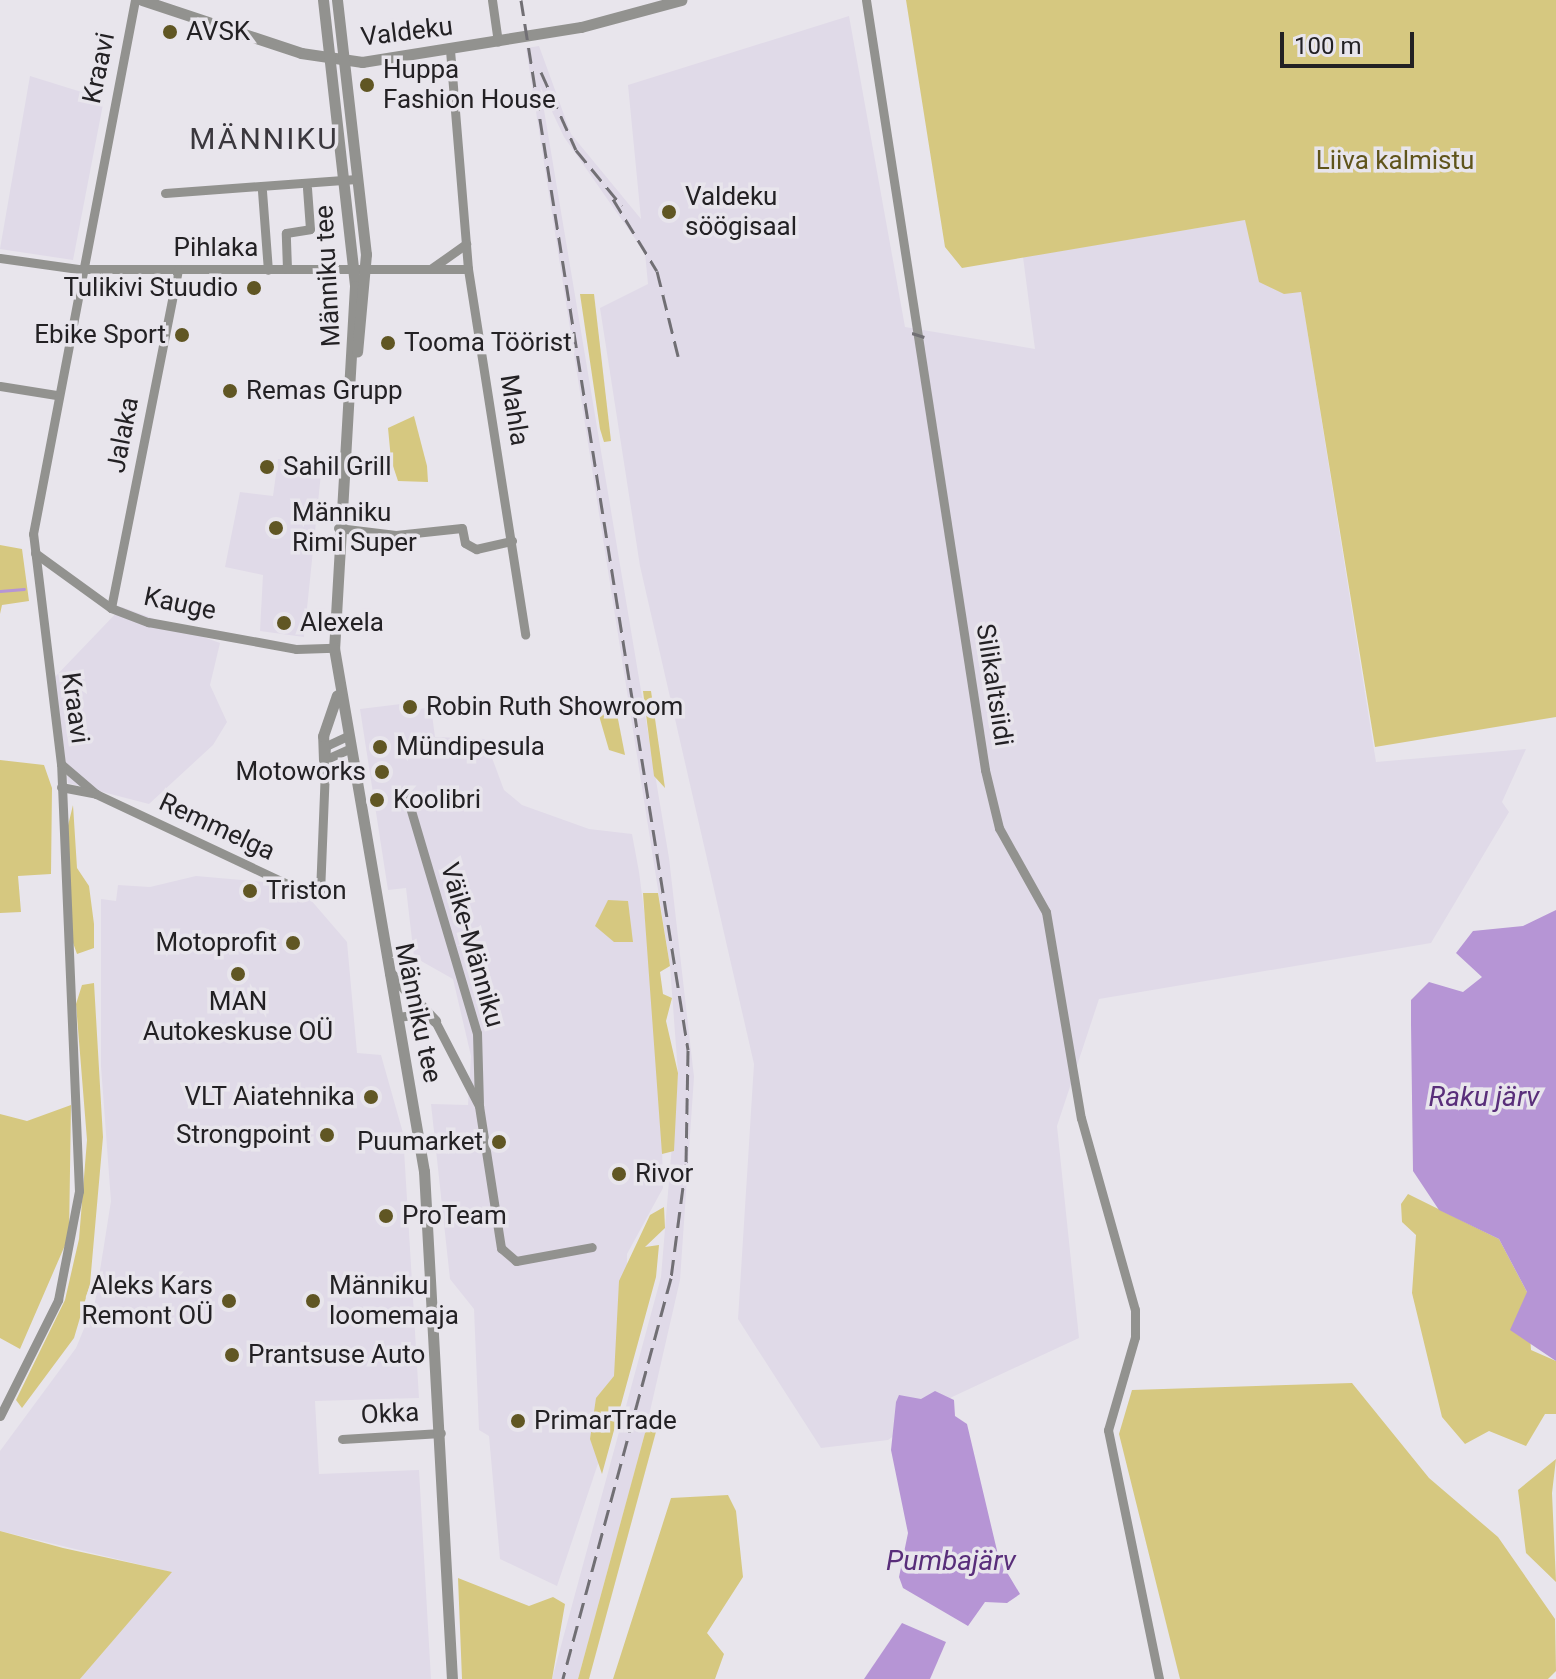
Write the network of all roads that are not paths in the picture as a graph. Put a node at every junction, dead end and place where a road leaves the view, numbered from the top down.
1 (135, 0) edge
2 (142, 0) edge
3 (323, 0) edge
4 (337, 0) edge
5 (492, 0) edge
6 (681, 0) edge
7 (866, 0) edge
8 (498, 42) junction
9 (450, 50) junction
10 (328, 60) junction
11 (343, 61) junction
12 (350, 181) junction
13 (307, 188) junction
14 (262, 191) junction
15 (165, 193) dead end
16 (466, 244) junction
17 (0, 258) edge
18 (432, 268) junction
19 (78, 269) junction
20 (287, 269) junction
21 (360, 269) junction
22 (468, 269) junction
23 (178, 270) junction
24 (268, 270) junction
25 (0, 386) edge
26 (56, 395) junction
27 (338, 528) junction
28 (512, 541) junction
29 (35, 553) junction
30 (111, 608) junction
31 (525, 635) dead end
32 (334, 648) junction
33 (339, 686) junction
34 (347, 736) junction
35 (349, 749) junction
36 (324, 760) junction
37 (61, 764) junction
38 (61, 787) junction
39 (96, 794) junction
40 (407, 797) dead end
41 (387, 969) junction
42 (397, 1017) junction
43 (435, 1021) junction
44 (479, 1106) junction
45 (592, 1247) dead end
46 (0, 1416) edge
47 (441, 1433) junction
48 (342, 1439) dead end
49 (452, 1679) edge
50 (1159, 1679) edge

1 - 19 street, Kraavi
2 - 10 street, Valdeku
3 - 10 street, Männiku tee
4 - 11 street, Männiku tee
5 - 8 street
6 - 8 street, Valdeku
7 - 50 street, Silikaltsiidi
8 - 9 street, Valdeku
9 - 11 street, Valdeku
9 - 16 street, Mahla
10 - 11 street, Valdeku
10 - 12 street, Männiku tee
11 - 12 street, Männiku tee
12 - 13 street
12 - 21 street, Männiku tee
13 - 14 street
13 - 20 street
14 - 15 street
14 - 24 street
16 - 18 street
16 - 22 street, Mahla
17 - 19 street, Pihlaka
18 - 21 street, Pihlaka
18 - 22 street, Pihlaka
19 - 23 street, Pihlaka
19 - 26 street, Kraavi
20 - 21 street, Pihlaka
20 - 24 street, Pihlaka
21 - 27 street, Männiku tee
22 - 28 street, Mahla
23 - 24 street, Pihlaka
23 - 30 street, Jalaka
25 - 26 street
26 - 29 street, Kraavi
27 - 28 street
27 - 32 street, Männiku tee
28 - 31 street, Mahla
29 - 30 street, Kauge
29 - 37 street, Kraavi
30 - 32 street, Kauge
32 - 33 street, Männiku tee
33 - 34 street, Männiku tee
33 - 36 street
34 - 35 street, Männiku tee
34 - 36 street
35 - 36 street
35 - 41 street, Männiku tee
36 - 39 street, Remmelga
37 - 38 street, Kraavi
37 - 39 street, Remmelga
38 - 39 street, Remmelga
38 - 46 street, Kraavi
40 - 44 street, Väike-Männiku
41 - 42 street, Männiku tee
41 - 43 street
42 - 43 street
42 - 47 street, Männiku tee
43 - 44 street, Väike-Männiku
44 - 45 street, Väike-Männiku
47 - 48 street, Okka
47 - 49 street, Männiku tee

